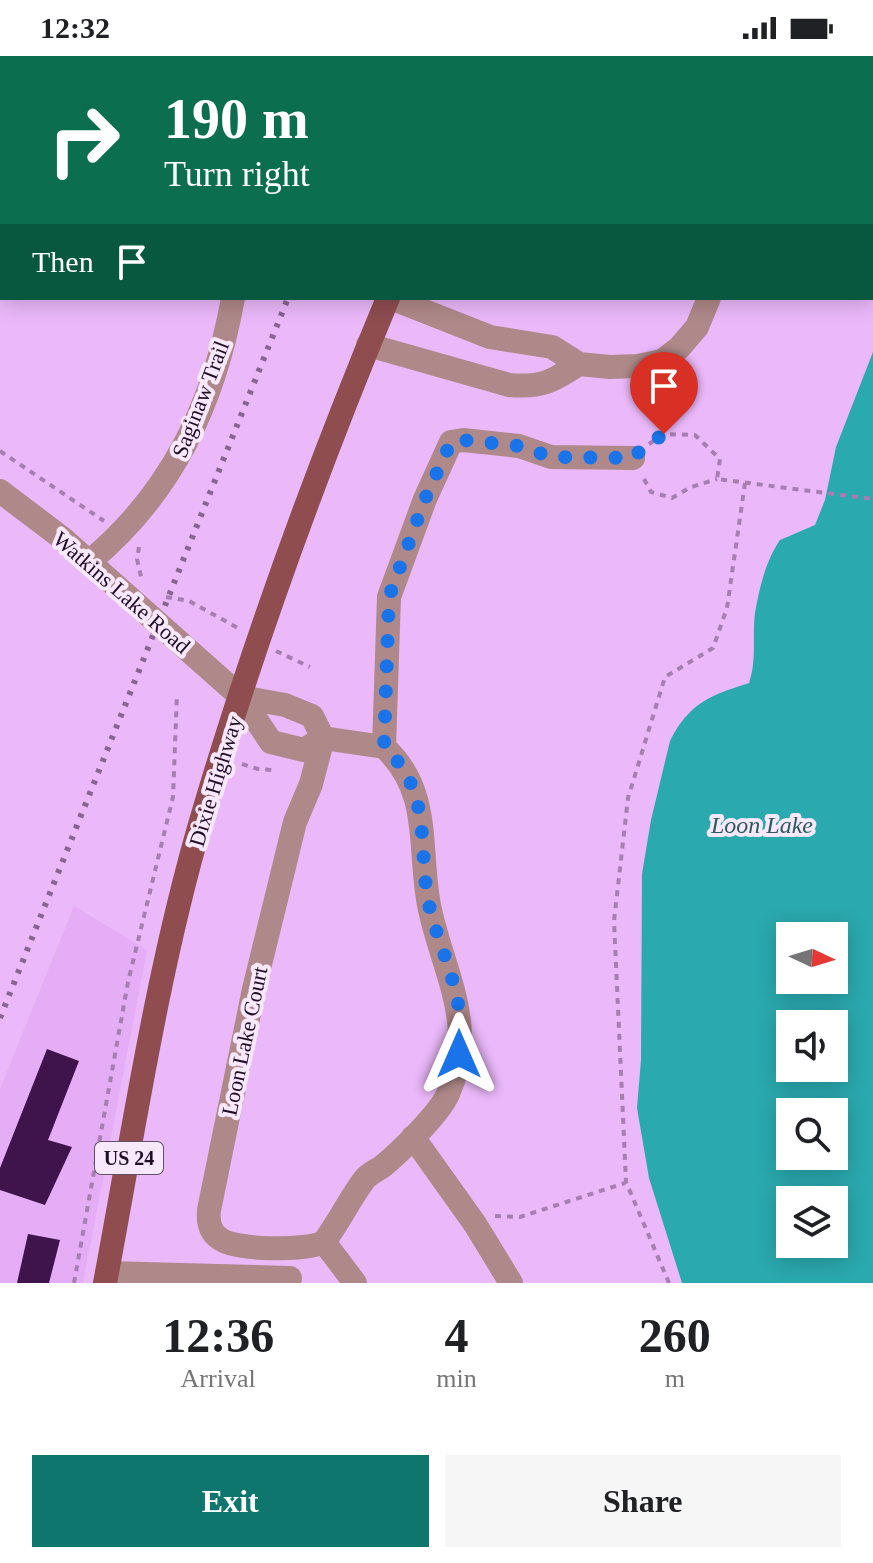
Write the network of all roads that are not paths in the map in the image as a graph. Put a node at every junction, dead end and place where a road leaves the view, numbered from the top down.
1 (233, 300) edge
2 (388, 300) edge
3 (394, 300) edge
4 (708, 300) edge
5 (368, 345) junction
6 (579, 364) junction
7 (633, 458) road end
8 (0, 491) edge
9 (89, 562) junction
10 (241, 697) junction
11 (323, 738) junction
12 (384, 747) junction
13 (413, 1137) junction
14 (324, 1242) junction
15 (106, 1278) edge
16 (290, 1278) dead end
17 (355, 1283) edge
18 (511, 1283) edge

1 - 9 street, Saginaw Trail
2 - 5 main road, Dixie Highway / US 24
3 - 6 street
4 - 6 street
5 - 6 street
5 - 10 main road, Dixie Highway / US 24
7 - 12 street
8 - 9 street, Watkins Lake Road
9 - 10 street, Watkins Lake Road
10 - 11 street
10 - 11 street, Watkins Lake Road
10 - 15 main road, Dixie Highway / US 24
11 - 12 street, Watkins Lake Road
11 - 14 street, Loon Lake Court
12 - 13 street
13 - 14 street
13 - 18 street
14 - 17 street
15 - 16 street

